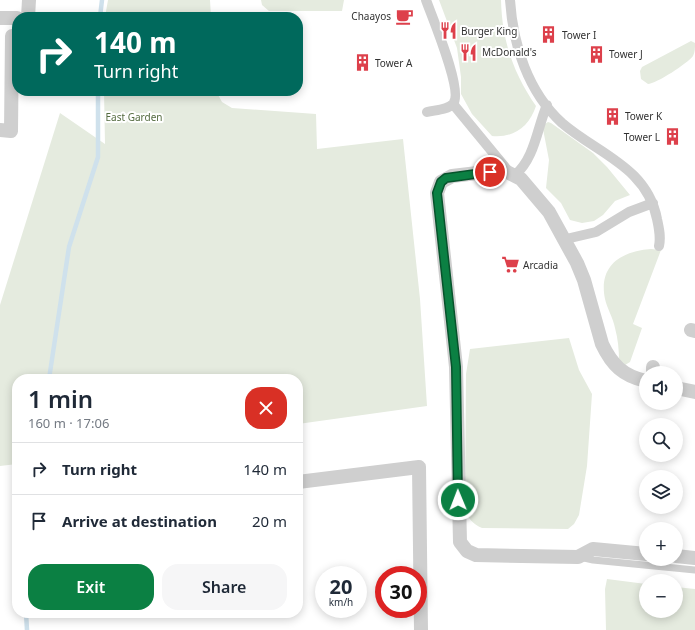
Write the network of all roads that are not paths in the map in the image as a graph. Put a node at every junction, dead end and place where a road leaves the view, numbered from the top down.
1 (29, 0) edge
2 (426, 0) edge
3 (510, 0) edge
4 (28, 12) edge
5 (0, 18) edge
6 (12, 18) edge
7 (12, 36) dead end
8 (452, 104) junction
9 (547, 105) junction
10 (427, 112) dead end
11 (0, 130) edge
12 (512, 174) junction
13 (653, 204) junction
14 (566, 239) junction
15 (659, 246) dead end
16 (639, 380) edge
17 (683, 389) edge
18 (695, 392) edge
19 (303, 481) edge
20 (639, 553) edge
21 (578, 557) junction
22 (683, 557) edge
23 (695, 558) edge
24 (695, 570) edge
25 (421, 630) edge

1 - 4 street
2 - 8 street
3 - 9 street
5 - 6 street
7 - 11 street
8 - 10 street
8 - 12 street
9 - 12 street
9 - 13 street
12 - 14 street
12 - 21 street
13 - 14 street
13 - 15 street
14 - 16 street
17 - 18 street
19 - 25 street
20 - 21 street
21 - 24 lane
22 - 23 street

